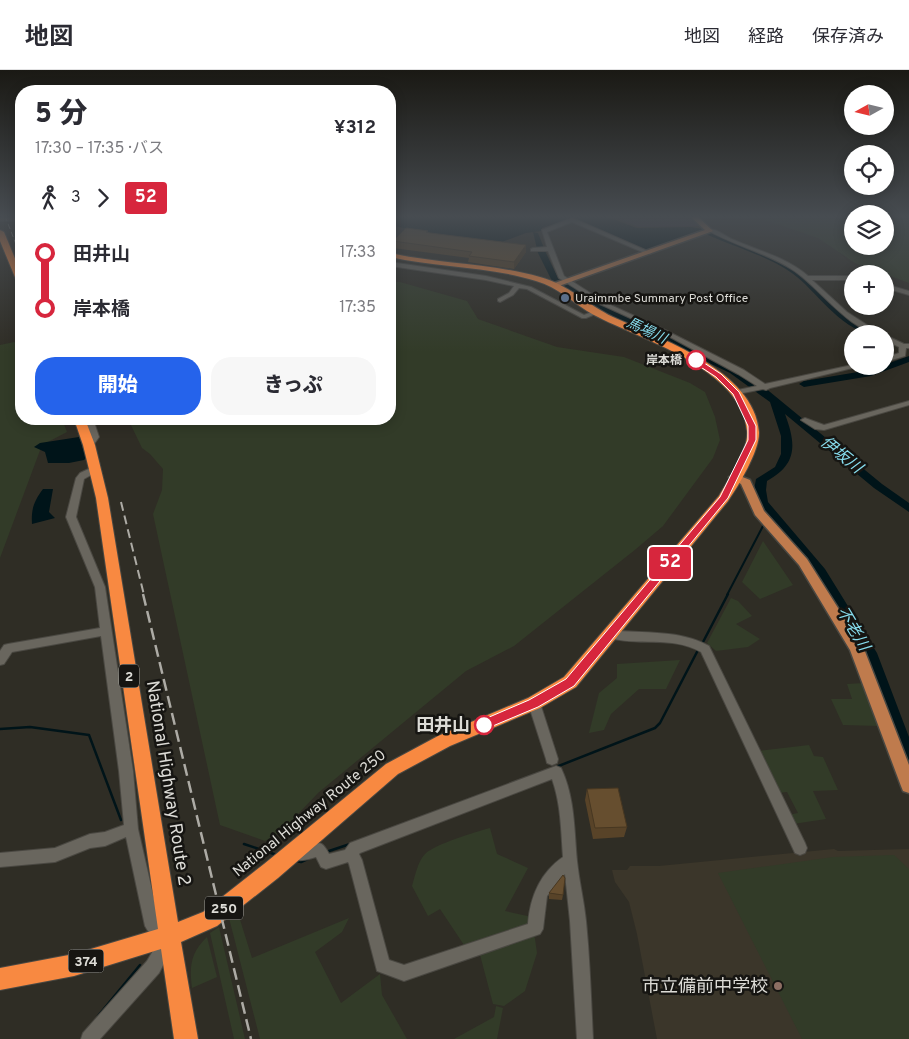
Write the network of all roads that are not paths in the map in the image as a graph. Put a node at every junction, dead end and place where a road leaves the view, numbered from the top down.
1 (415, 261) edge
2 (555, 261) edge
3 (622, 261) edge
4 (782, 261) edge
5 (396, 264) edge
6 (442, 268) junction
7 (808, 278) junction
8 (844, 278) edge
9 (566, 280) junction
10 (555, 284) junction
11 (517, 286) junction
12 (894, 289) edge
13 (909, 293) edge
14 (500, 300) dead end
15 (597, 312) junction
16 (864, 325) edge
17 (894, 341) edge
18 (906, 346) edge
19 (894, 357) edge
20 (844, 369) edge
21 (765, 388) junction
22 (736, 393) junction
23 (909, 403) edge
24 (81, 425) edge
25 (91, 425) edge
26 (807, 425) dead end
27 (89, 445) junction
28 (95, 469) junction
29 (735, 477) junction
30 (105, 630) junction
31 (610, 634) junction
32 (0, 661) edge
33 (534, 703) junction
34 (552, 759) dead end
35 (909, 786) edge
36 (131, 830) junction
37 (800, 848) dead end
38 (292, 853) junction
39 (350, 855) junction
40 (0, 860) edge
41 (570, 861) junction
42 (170, 936) junction
43 (0, 979) edge
44 (89, 1039) edge
45 (186, 1039) edge
46 (585, 1039) edge

1 - 6 highway, National Highway Route 250 / 250
2 - 9 street
3 - 9 main road
4 - 7 street
5 - 6 street
6 - 10 highway, National Highway Route 250 / 250
6 - 11 street
7 - 8 street
7 - 16 street
9 - 10 main road
9 - 21 street
10 - 15 highway, National Highway Route 250 / 250
11 - 14 street
11 - 15 street
12 - 13 street
15 - 22 highway, National Highway Route 250 / 250
17 - 18 street
18 - 19 street
20 - 21 street
21 - 22 street
22 - 29 highway, National Highway Route 250 / 250
23 - 26 street
24 - 27 highway, National Highway Route 2 / 2
25 - 27 street
27 - 28 highway, National Highway Route 2 / 2
28 - 30 street
28 - 42 highway, National Highway Route 2 / 2
29 - 31 highway, National Highway Route 250 / 250
29 - 35 main road
30 - 32 street
30 - 36 street
31 - 33 highway, National Highway Route 250 / 250
31 - 37 street
33 - 34 street
33 - 38 highway, National Highway Route 250 / 250
36 - 40 street
36 - 42 street
38 - 39 street
38 - 42 highway, National Highway Route 250 / 250
39 - 41 street
39 - 41 street
41 - 46 street
42 - 43 highway, 374
42 - 44 street
42 - 45 highway, National Highway Route 2 / 2

